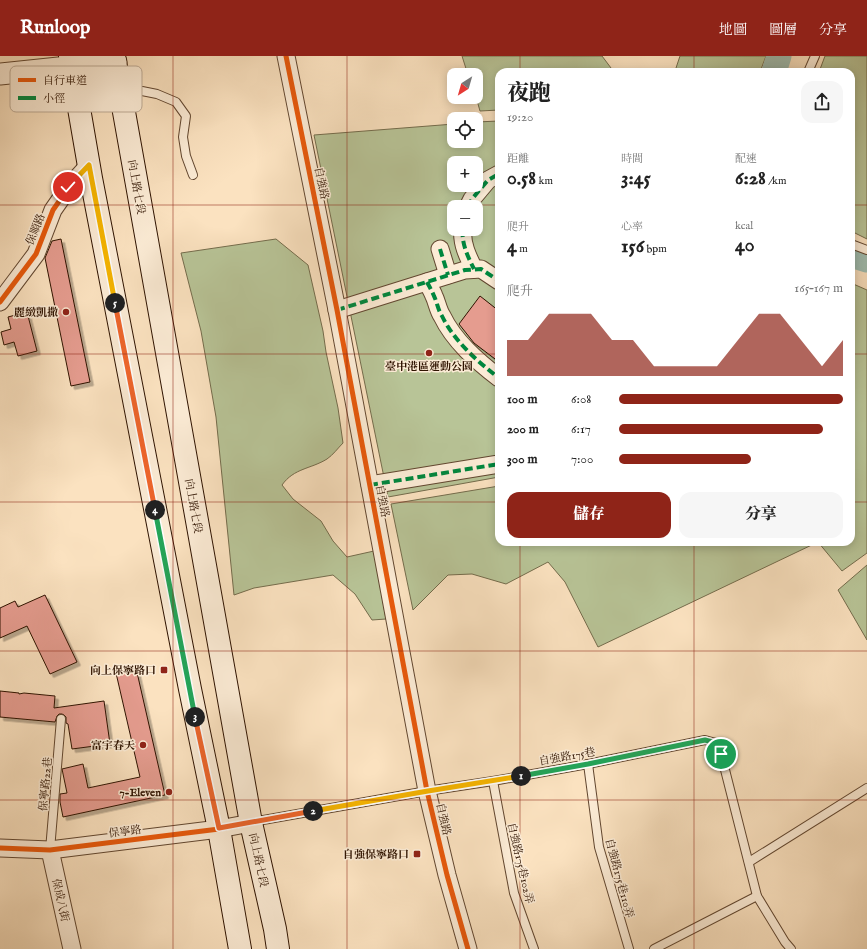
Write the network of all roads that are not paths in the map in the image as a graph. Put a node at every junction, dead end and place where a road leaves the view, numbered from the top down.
1 (286, 56) edge
2 (815, 56) edge
3 (115, 59) edge
4 (71, 61) edge
5 (44, 66) edge
6 (810, 68) edge
7 (10, 72) edge
8 (0, 74) edge
9 (142, 91) edge
10 (80, 112) edge
11 (124, 112) edge
12 (89, 165) junction
13 (193, 176) dead end
14 (495, 176) edge
15 (471, 200) edge
16 (462, 236) edge
17 (855, 246) edge
18 (440, 249) dead end
19 (867, 250) edge
20 (474, 269) junction
21 (448, 275) junction
22 (495, 278) edge
23 (427, 282) junction
24 (0, 302) edge
25 (337, 310) junction
26 (495, 375) edge
27 (495, 465) edge
28 (370, 485) junction
29 (61, 719) dead end
30 (588, 764) junction
31 (493, 781) junction
32 (867, 788) edge
33 (428, 791) junction
34 (251, 823) junction
35 (219, 828) junction
36 (0, 848) edge
37 (50, 850) junction
38 (749, 862) junction
39 (758, 896) junction
40 (72, 949) edge
41 (240, 949) edge
42 (278, 949) edge
43 (468, 949) edge
44 (534, 949) edge
45 (629, 949) edge
46 (654, 949) edge
47 (791, 949) edge

1 - 25 street, 自強路
2 - 6 lane
3 - 4 street
4 - 5 street
7 - 8 street
9 - 13 lane
10 - 12 main road
11 - 34 main road, 向上路七段
12 - 24 street, 保順路
12 - 35 main road
14 - 15 street
16 - 20 street
17 - 19 lane
18 - 21 street
20 - 21 street
20 - 22 street
21 - 23 street
23 - 25 street
23 - 26 street
25 - 28 street, 自強路
27 - 28 street
28 - 33 street, 自強路
29 - 37 lane, 保寧路22巷
30 - 31 lane, 自強路175巷
30 - 38 lane, 自強路175巷
30 - 45 lane, 自強路175巷110弄
31 - 33 lane, 自強路175巷
31 - 44 lane, 自強路175巷102弄
32 - 38 lane
33 - 34 lane, 自強路175巷
33 - 43 street, 自強路
34 - 35 street, 保寧路
34 - 42 main road, 向上路七段
35 - 37 street, 保寧路
35 - 41 main road
36 - 37 street, 保寧路
37 - 40 street, 保成八街
38 - 39 lane, 自強路175巷
39 - 46 lane
39 - 47 lane, 自強路175巷

